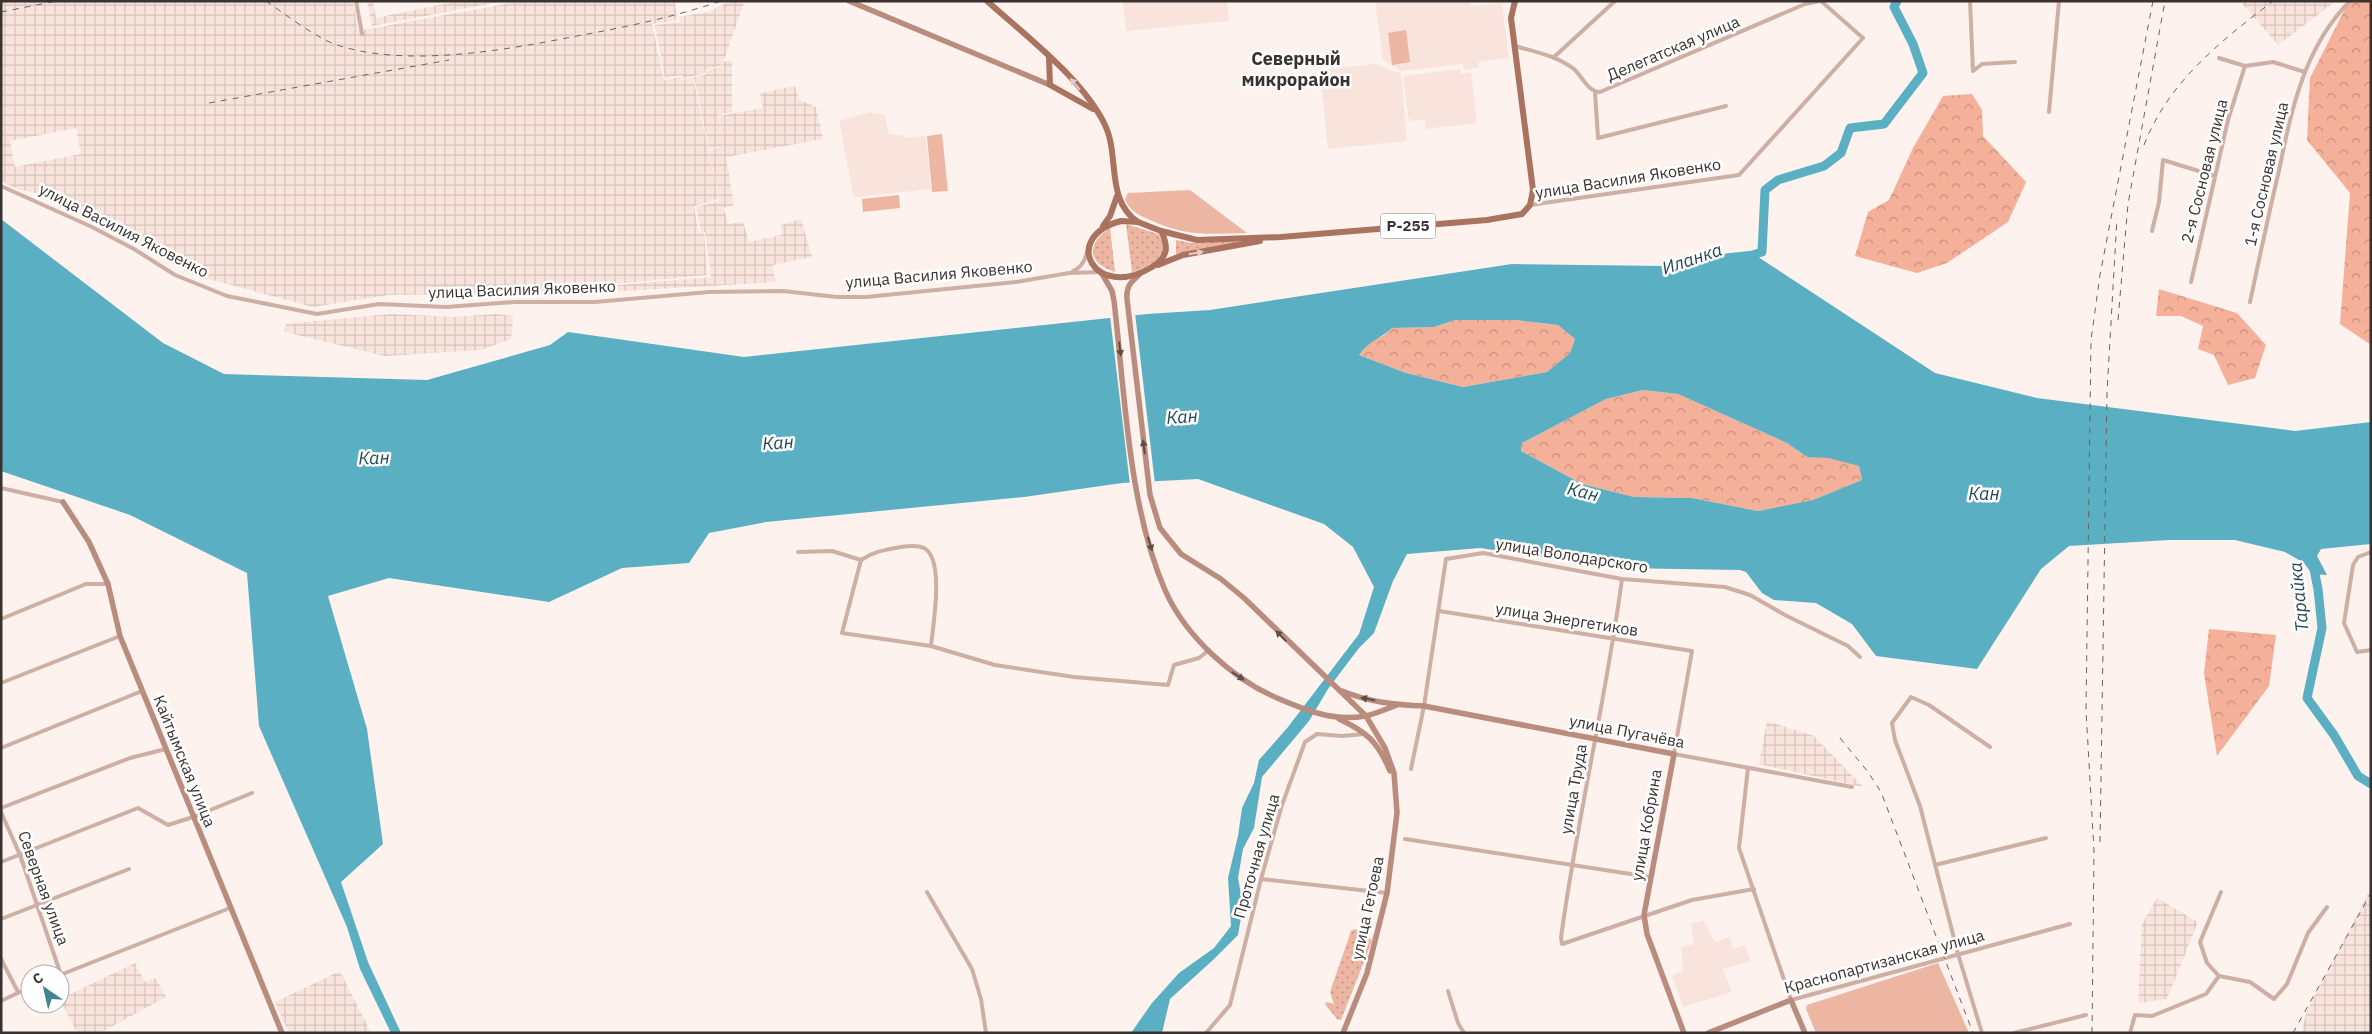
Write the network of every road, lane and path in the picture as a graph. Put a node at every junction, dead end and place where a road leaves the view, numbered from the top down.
1 (356, 1) edge
2 (848, 1) edge
3 (1515, 1) edge
4 (1615, 1) edge
5 (1821, 1) edge
6 (1970, 1) edge
7 (2059, 1) edge
8 (2350, 1) edge
9 (988, 2) edge
10 (1804, 3) edge
11 (362, 34) dead end
12 (1863, 38) joint
13 (1515, 46) junction
14 (1554, 57) junction
15 (1050, 58) junction
16 (2219, 58) dead end
17 (2015, 62) dead end
18 (2245, 66) junction
19 (2305, 72) junction
20 (1050, 85) junction
21 (1595, 92) junction
22 (1726, 106) dead end
23 (1098, 112) junction
24 (2049, 112) dead end
25 (2215, 176) junction
26 (1, 186) edge
27 (1117, 196) junction
28 (1530, 205) junction
29 (1138, 222) junction
30 (1102, 228) junction
31 (1161, 231) junction
32 (2152, 231) dead end
33 (1281, 237) junction
34 (1088, 248) junction
35 (1150, 268) junction
36 (1100, 272) junction
37 (1069, 273) junction
38 (1140, 274) junction
39 (2191, 282) dead end
40 (2250, 302) dead end
41 (1, 488) edge
42 (63, 502) joint
43 (798, 552) dead end
44 (2371, 552) edge
45 (861, 560) junction
46 (1622, 579) junction
47 (108, 584) junction
48 (1439, 610) junction
49 (1, 619) edge
50 (120, 636) junction
51 (1614, 639) junction
52 (931, 646) junction
53 (1209, 650) junction
54 (2371, 650) edge
55 (1692, 651) joint
56 (1860, 657) dead end
57 (1, 683) edge
58 (1340, 690) junction
59 (142, 691) junction
60 (1397, 705) junction
61 (1424, 706) junction
62 (1366, 716) junction
63 (1338, 718) junction
64 (1366, 734) junction
65 (1595, 739) junction
66 (1990, 747) dead end
67 (1, 748) edge
68 (166, 749) junction
69 (1674, 754) junction
70 (1748, 768) junction
71 (1411, 769) dead end
72 (1395, 785) junction
73 (1852, 786) dead end
74 (252, 794) dead end
75 (1, 810) edge
76 (193, 817) junction
77 (2046, 838) dead end
78 (1405, 839) dead end
79 (20, 854) junction
80 (1, 862) edge
81 (1572, 864) junction
82 (1935, 865) junction
83 (128, 870) dead end
84 (1650, 877) junction
85 (1261, 879) junction
86 (1754, 889) junction
87 (927, 892) dead end
88 (2221, 892) dead end
89 (1387, 893) junction
90 (38, 904) junction
91 (2327, 907) dead end
92 (230, 908) junction
93 (1644, 915) junction
94 (1, 918) edge
95 (2070, 924) dead end
96 (1958, 954) junction
97 (1, 959) edge
98 (57, 964) edge
99 (70, 971) edge
100 (2219, 976) junction
101 (1448, 991) dead end
102 (18, 992) joint
103 (1791, 1000) junction
104 (1, 1001) edge
105 (2086, 1015) dead end
106 (282, 1033) edge
107 (986, 1033) edge
108 (1206, 1033) edge
109 (1343, 1033) edge
110 (1464, 1033) edge
111 (1684, 1033) edge
112 (1708, 1033) edge
113 (1805, 1033) edge
114 (1982, 1033) edge
115 (2014, 1033) edge
116 (2130, 1033) edge

1 - 11 street
2 - 20 main road
3 - 13 main road
4 - 14 street
5 - 10 street, Делегатская улица
5 - 12 street, Делегатская улица
6 - 17 street
7 - 24 street
8 - 19 street, 1-я Сосновая улица
9 - 15 main road
10 - 21 street, Делегатская улица
12 - 28 street, улица Василия Яковенко
13 - 14 street, Делегатская улица
13 - 28 main road
14 - 21 street, Делегатская улица
15 - 20 main road
23 -> 15 main road
16 - 18 street
18 - 19 street
18 - 25 street, 2-я Сосновая улица
19 - 40 street, 1-я Сосновая улица
20 - 23 main road
21 - 22 street
23 - 27 main road
25 - 32 street
25 - 39 street, 2-я Сосновая улица
26 - 37 street, улица Василия Яковенко
27 - 29 main road
27 - 30 main road
28 - 33 main road, улица Василия Яковенко / Р-255
29 - 30 main road, Р-255
29 - 31 main road, Р-255
30 - 34 main road
31 - 33 main road, улица Василия Яковенко / Р-255
31 - 35 main road, Р-255
35 -> 33 main road, Р-255
34 - 36 main road
34 - 37 street
35 - 38 main road, Р-255
36 - 37 street, улица Василия Яковенко
36 - 38 main road, Р-255
36 -> 53 main road
58 -> 38 main road, Р-255
41 - 42 street
42 - 47 main road, Кайтымская улица
43 - 45 street
44 - 54 street
45 - 52 street
45 - 52 street
46 - 48 street, улица Володарского
46 - 51 street, улица Труда
46 - 56 street, улица Володарского
47 - 49 street
47 - 50 main road, Кайтымская улица
48 - 51 street, улица Энергетиков
48 - 61 street
50 - 57 street
50 - 59 main road, Кайтымская улица
51 - 55 street, улица Энергетиков
51 - 65 street, улица Труда
52 - 53 street
53 -> 63 main road, Р-255
55 - 69 street, улица Кобрина
60 -> 58 main road, Р-255
58 - 62 main road
59 - 67 street
59 - 68 main road, Кайтымская улица
60 - 61 main road, улица Пугачёва / Р-255
60 - 62 main road, Р-255
61 - 65 main road, улица Пугачёва / Р-255
61 - 71 street
62 - 63 main road, Р-255
62 - 72 main road
63 - 64 main road
64 - 72 main road
64 - 85 street, Проточная улица
65 - 69 main road, улица Пугачёва / Р-255
65 - 81 street, улица Труда
66 - 82 street
68 - 75 street
68 - 76 main road, Кайтымская улица
69 - 70 street, улица Пугачёва
69 - 84 main road, улица Кобрина
70 - 73 street, улица Пугачёва
70 - 86 street
72 - 89 main road, улица Гетоева
74 - 76 street
75 - 79 street, Северная улица
76 - 79 street
76 - 92 main road, Кайтымская улица
77 - 82 street
78 - 81 street
79 - 80 street
79 - 90 street, Северная улица
81 - 84 street
81 - 93 street, улица Труда
82 - 96 street
83 - 90 street
84 - 93 main road, улица Кобрина
85 - 89 street
85 - 108 street, Проточная улица
86 - 93 street
86 - 103 street
87 - 107 street
88 - 100 street
89 - 109 main road, улица Гетоева
90 - 94 street
90 - 98 street, Северная улица
91 - 100 street
92 - 99 street
92 - 106 main road, Кайтымская улица
93 - 111 main road
95 - 96 street, Краснопартизанская улица
96 - 103 street, Краснопартизанская улица
96 - 114 street
97 - 102 street
100 - 116 street
101 - 110 street
102 - 104 street
103 - 112 main road, Краснопартизанская улица
103 - 113 main road
105 - 115 street

